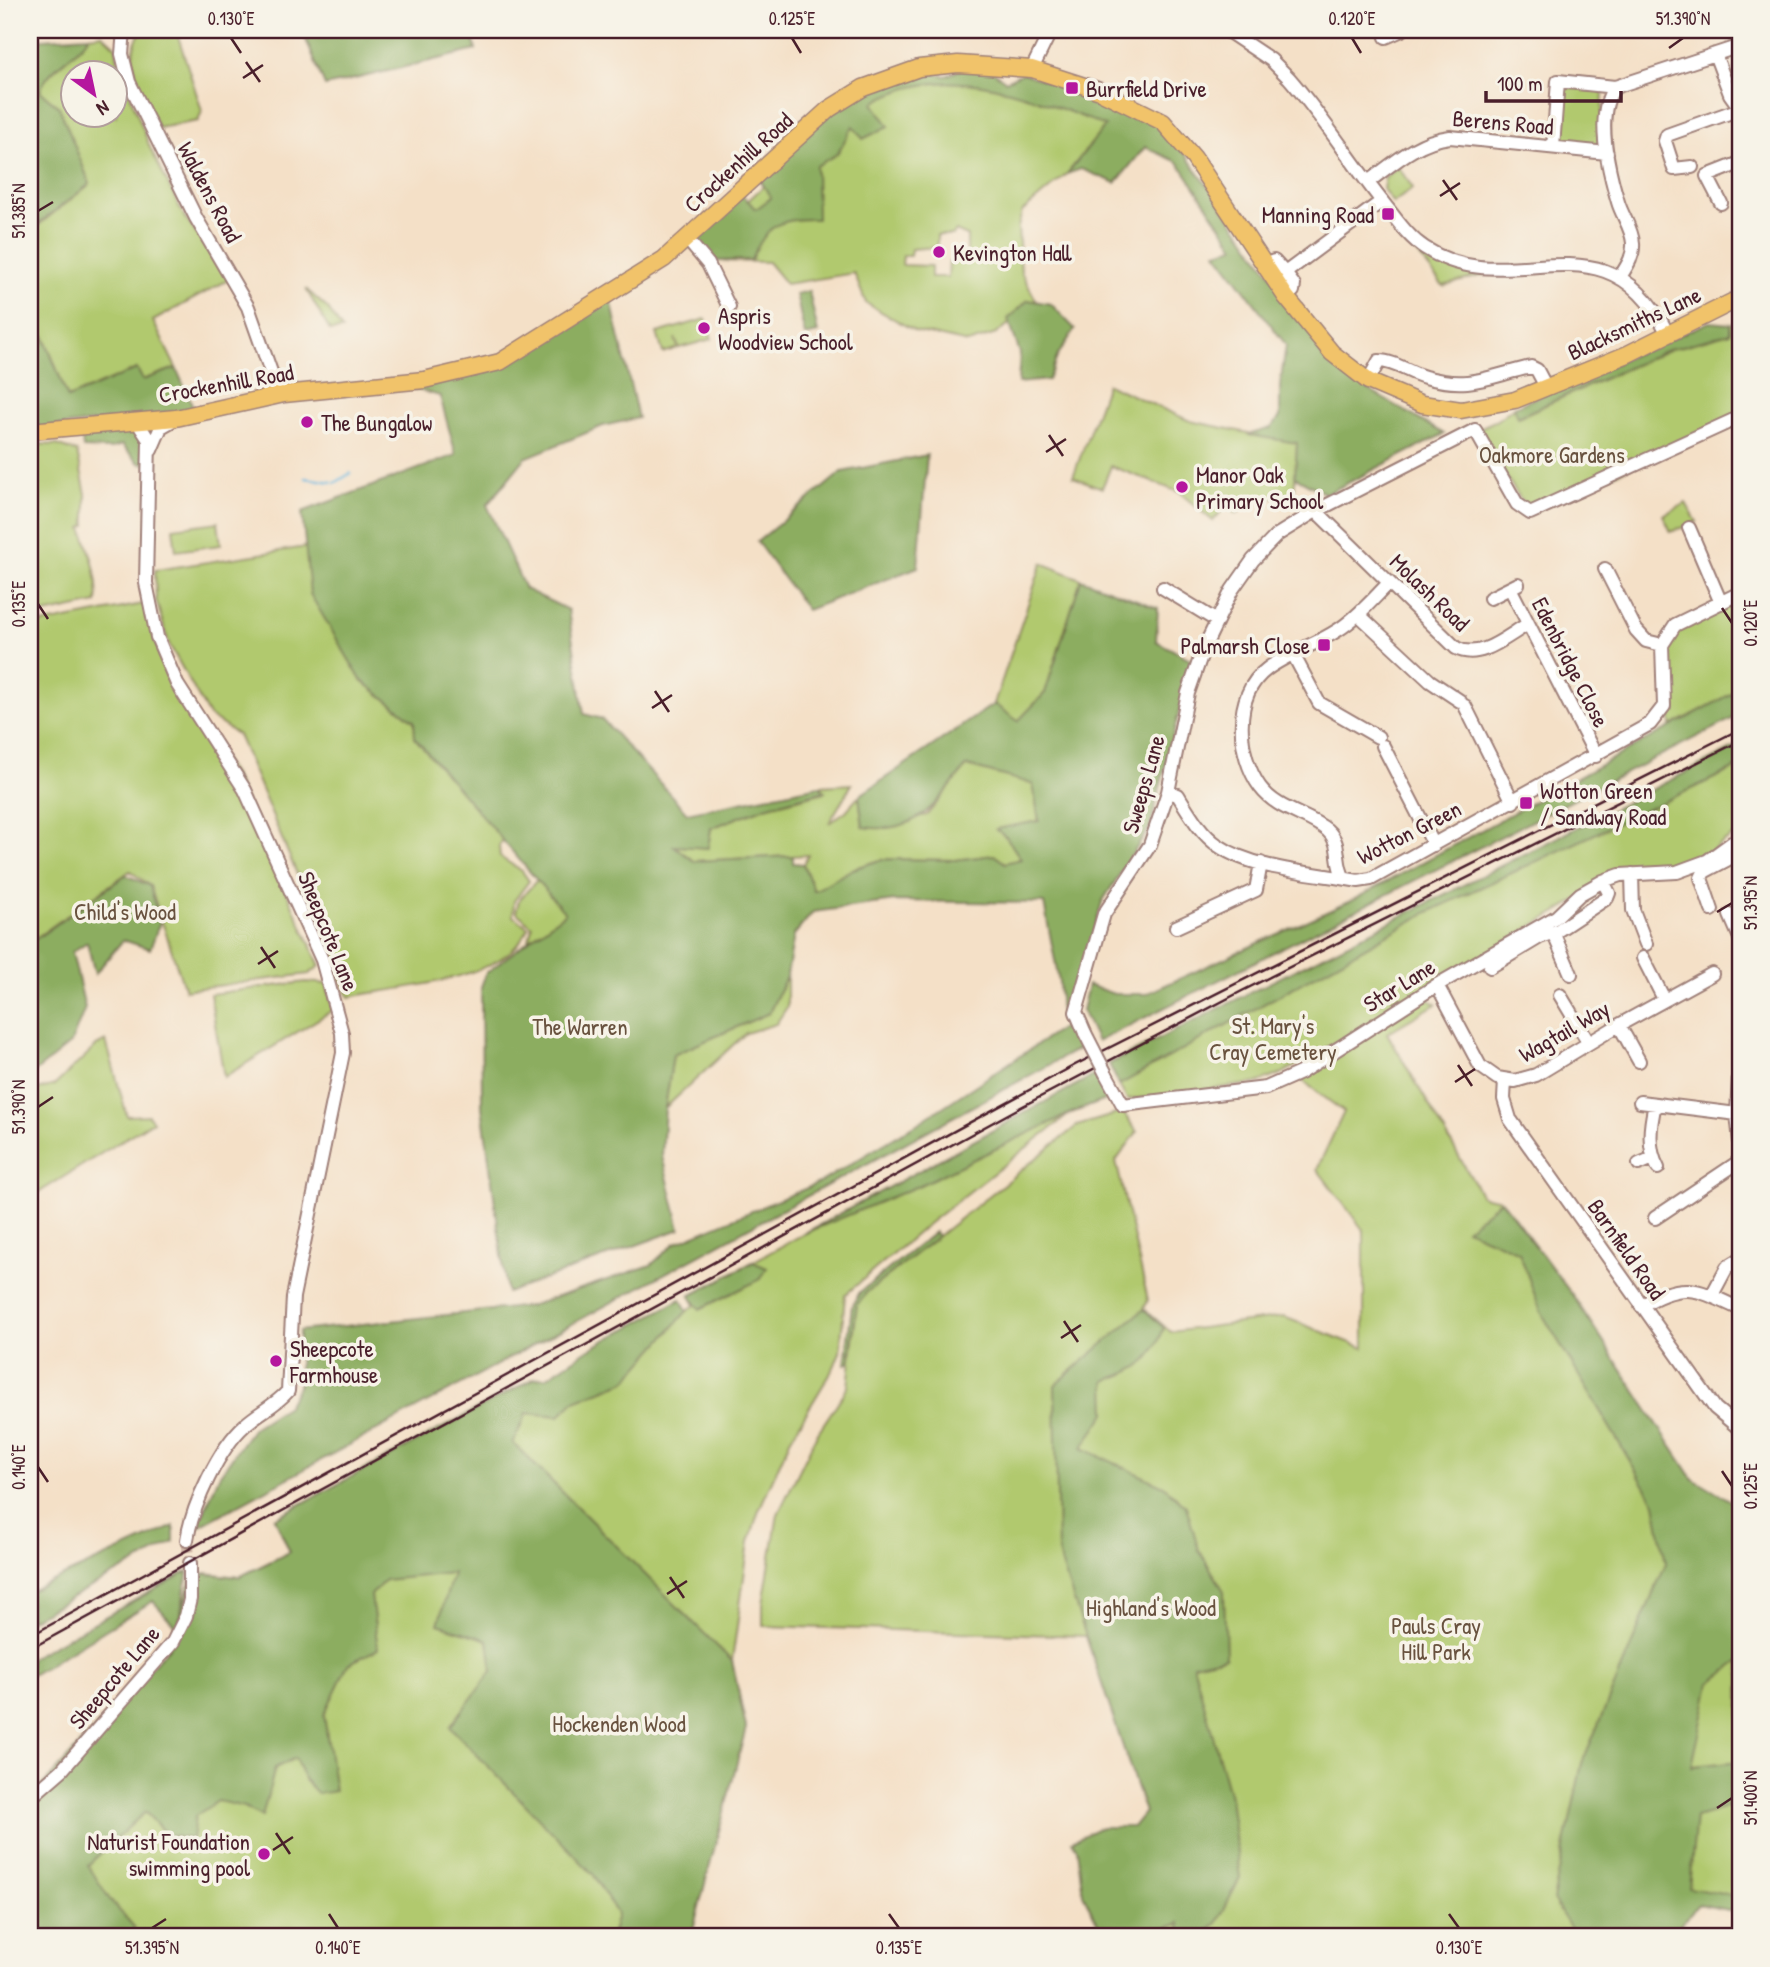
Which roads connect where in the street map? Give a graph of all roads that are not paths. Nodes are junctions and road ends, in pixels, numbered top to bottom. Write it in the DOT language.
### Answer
graph roads {
  1 [pos="124,30"];
  2 [pos="1051,30"];
  3 [pos="1226,30"];
  4 [pos="1402,30"];
  5 [pos="1384,35"];
  6 [pos="1740,46"];
  7 [pos="1715,54"];
  8 [pos="1032,69"];
  9 [pos="1615,87"];
  10 [pos="1740,109"];
  11 [pos="1553,147"];
  12 [pos="1607,153"];
  13 [pos="1740,163"];
  14 [pos="1692,167"];
  15 [pos="1368,182"];
  16 [pos="1382,201"];
  17 [pos="1721,203"];
  18 [pos="686,238"];
  19 [pos="1264,265"];
  20 [pos="1285,273"];
  21 [pos="1620,277"];
  22 [pos="1286,297"];
  23 [pos="1740,298"];
  24 [pos="729,307"];
  25 [pos="1668,334"];
  26 [pos="271,372"];
  27 [pos="1368,381"];
  28 [pos="1546,387"];
  29 [pos="284,394"];
  30 [pos="265,398"];
  31 [pos="1480,409"];
  32 [pos="1740,417"];
  33 [pos="176,418"];
  34 [pos="136,420"];
  35 [pos="30,430"];
  36 [pos="1475,430"];
  37 [pos="149,454"];
  38 [pos="1316,511"];
  39 [pos="1689,528"];
  40 [pos="1605,569"];
  41 [pos="1389,583"];
  42 [pos="1163,588"];
  43 [pos="1740,593"];
  44 [pos="1490,598"];
  45 [pos="1721,603"];
  46 [pos="1358,614"];
  47 [pos="1217,621"];
  48 [pos="1528,624"];
  49 [pos="1662,645"];
  50 [pos="1293,654"];
  51 [pos="1596,756"];
  52 [pos="1168,792"];
  53 [pos="1513,802"];
  54 [pos="1740,837"];
  55 [pos="1434,845"];
  56 [pos="1740,853"];
  57 [pos="1261,863"];
  58 [pos="1632,874"];
  59 [pos="1344,878"];
  60 [pos="1603,881"];
  61 [pos="1712,910"];
  62 [pos="1730,915"];
  63 [pos="1176,927"];
  64 [pos="1557,931"];
  65 [pos="1740,938"];
  66 [pos="1646,944"];
  67 [pos="1643,958"];
  68 [pos="1490,967"];
  69 [pos="1712,974"];
  70 [pos="1571,975"];
  71 [pos="1437,985"];
  72 [pos="1560,995"];
  73 [pos="1664,999"];
  74 [pos="1619,1024"];
  75 [pos="1589,1043"];
  76 [pos="1740,1055"];
  77 [pos="1639,1061"];
  78 [pos="1740,1068"];
  79 [pos="1504,1080"];
  80 [pos="1640,1102"];
  81 [pos="1655,1104"];
  82 [pos="1123,1105"];
  83 [pos="1737,1114"];
  84 [pos="1740,1142"];
  85 [pos="1740,1161"];
  86 [pos="1639,1164"];
  87 [pos="1662,1218"];
  88 [pos="1740,1259"];
  89 [pos="1712,1295"];
  90 [pos="1642,1306"];
  91 [pos="1740,1308"];
  92 [pos="1740,1429"];
  93 [pos="187,1541"];
  94 [pos="190,1563"];
  95 [pos="30,1798"];
  1 -- 26 [label="street, Waldens Road"];
  2 -- 8 [label="street"];
  3 -- 15 [label="street"];
  4 -- 5 [label="street"];
  6 -- 7 [label="street"];
  7 -- 9 [label="street"];
  7 -- 10 [label="street"];
  8 -- 18 [label="main road, Crockenhill Road"];
  8 -- 19 [label="main road, Crockenhill Road"];
  9 -- 11 [label="street"];
  9 -- 12 [label="street"];
  10 -- 14 [label="street"];
  11 -- 12 [label="street, Berens Road"];
  11 -- 15 [label="street, Berens Road"];
  12 -- 21 [label="street"];
  13 -- 17 [label="street"];
  15 -- 16 [label="street"];
  16 -- 20 [label="street"];
  16 -- 21 [label="street"];
  18 -- 24 [label="street"];
  18 -- 29 [label="main road, Crockenhill Road"];
  19 -- 20 [label="street"];
  19 -- 22 [label="main road, Crockenhill Road"];
  20 -- 22 [label="street"];
  21 -- 25 [label="street"];
  22 -- 27 [label="main road, Crockenhill Road"];
  23 -- 25 [label="main road, Blacksmiths Lane"];
  25 -- 28 [label="main road, Blacksmiths Lane"];
  26 -- 29 [label="street, Waldens Road"];
  26 -- 30 [label="street"];
  27 -- 28 [label="street"];
  27 -- 31 [label="main road, Crockenhill Road"];
  28 -- 31 [label="main road, Crockenhill Road"];
  29 -- 30 [label="main road, Crockenhill Road"];
  30 -- 33 [label="main road, Crockenhill Road"];
  31 -- 36 [label="street"];
  32 -- 36 [label="street"];
  33 -- 34 [label="main road, Crockenhill Road"];
  33 -- 37 [label="street, Sheepcote Lane"];
  34 -- 35 [label="main road, Crockenhill Road"];
  34 -- 37 [label="street, Sheepcote Lane"];
  36 -- 38 [label="street, Sweeps Lane"];
  37 -- 93 [label="street, Sheepcote Lane"];
  38 -- 41 [label="street, Molash Road"];
  38 -- 47 [label="street, Sweeps Lane"];
  39 -- 45 [label="street"];
  40 -- 49 [label="street"];
  41 -- 46 [label="street, Wotton Green"];
  41 -- 48 [label="street, Molash Road"];
  42 -- 47 [label="street"];
  43 -- 45 [label="street"];
  44 -- 48 [label="street, Edenbridge Close"];
  45 -- 49 [label="street"];
  46 -- 50 [label="street, Wotton Green"];
  46 -- 53 [label="street"];
  47 -- 52 [label="street, Sweeps Lane"];
  48 -- 51 [label="street, Edenbridge Close"];
  49 -- 51 [label="street, Wotton Green"];
  50 -- 55 [label="street"];
  50 -- 59 [label="street, Wotton Green"];
  51 -- 53 [label="street, Wotton Green"];
  52 -- 57 [label="street"];
  52 -- 82 [label="street, Sweeps Lane, bridge"];
  53 -- 55 [label="street, Wotton Green"];
  54 -- 58 [label="street, Star Lane"];
  55 -- 59 [label="street, Wotton Green"];
  56 -- 61 [label="street"];
  57 -- 59 [label="street"];
  57 -- 63 [label="street"];
  58 -- 60 [label="street, Star Lane"];
  58 -- 66 [label="street"];
  60 -- 64 [label="street"];
  60 -- 71 [label="street, Star Lane"];
  62 -- 65 [label="street"];
  64 -- 68 [label="street"];
  64 -- 70 [label="street"];
  67 -- 73 [label="street"];
  69 -- 73 [label="street, Wagtail Way"];
  71 -- 79 [label="street, Wagtail Way"];
  71 -- 82 [label="street, Star Lane"];
  72 -- 75 [label="street"];
  73 -- 74 [label="street, Wagtail Way"];
  74 -- 75 [label="street, Wagtail Way"];
  74 -- 77 [label="street"];
  75 -- 79 [label="street, Wagtail Way"];
  76 -- 78 [label="street"];
  78 -- 83 [label="street"];
  79 -- 90 [label="street, Barnfield Road"];
  80 -- 81 [label="street"];
  81 -- 83 [label="street"];
  81 -- 86 [label="street"];
  83 -- 84 [label="street"];
  85 -- 87 [label="street"];
  88 -- 89 [label="street"];
  89 -- 90 [label="street"];
  89 -- 91 [label="street"];
  90 -- 92 [label="street, Barnfield Road"];
  94 -- 95 [label="street, Sheepcote Lane"];
}
